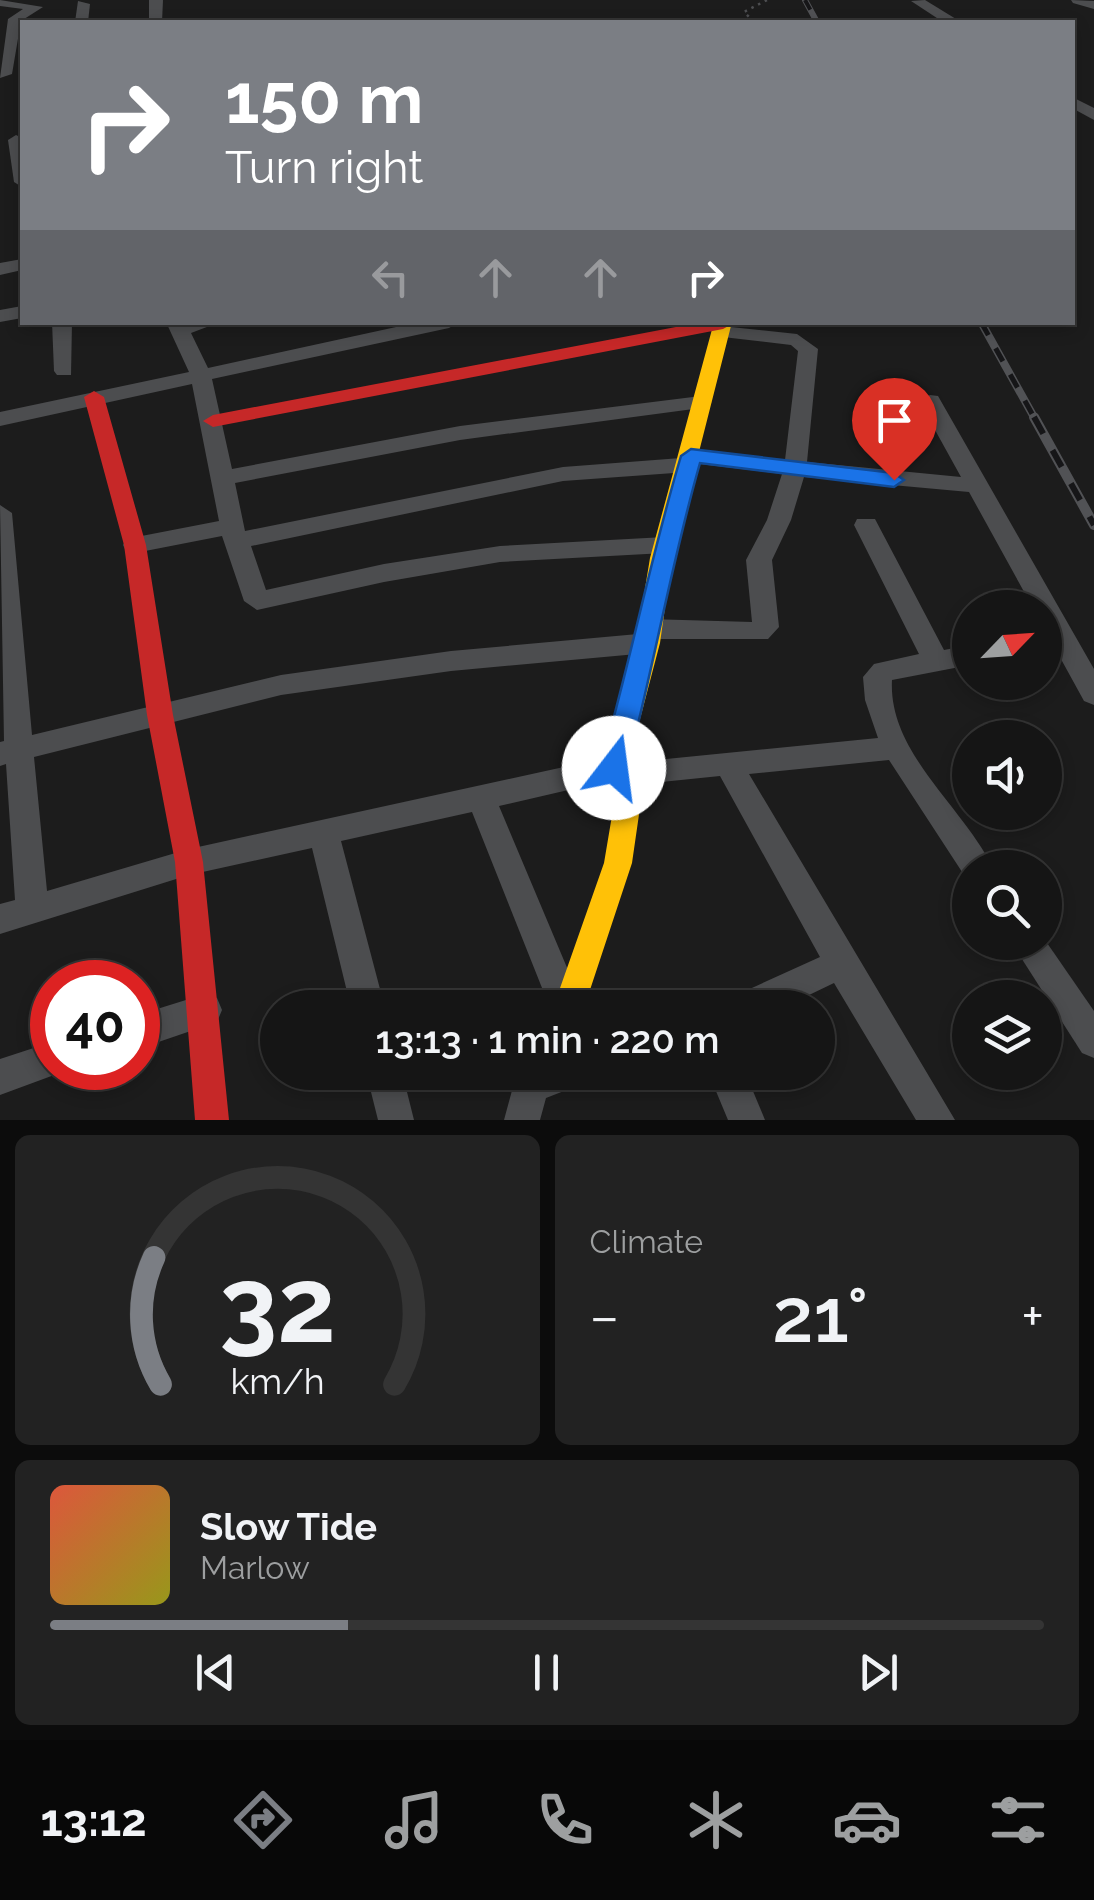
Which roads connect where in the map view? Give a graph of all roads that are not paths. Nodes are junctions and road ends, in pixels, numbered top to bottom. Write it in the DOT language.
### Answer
graph roads {
  1 [pos="1078,0"];
  2 [pos="918,1"];
  3 [pos="0,2"];
  4 [pos="83,4"];
  5 [pos="1094,5"];
  6 [pos="82,20"];
  7 [pos="948,20"];
  8 [pos="17,50"];
  9 [pos="2,74"];
  10 [pos="6,98"];
  11 [pos="13,141"];
  12 [pos="20,168"];
  13 [pos="62,325"];
  14 [pos="435,325"];
  15 [pos="722,326"];
  16 [pos="177,327"];
  17 [pos="64,371"];
  18 [pos="201,376"];
  19 [pos="94,397"];
  20 [pos="930,401"];
  21 [pos="701,402"];
  22 [pos="0,419"];
  23 [pos="214,422"];
  24 [pos="690,460"];
  25 [pos="795,469"];
  26 [pos="222,478"];
  27 [pos="977,485"];
  28 [pos="0,513"];
  29 [pos="866,524"];
  30 [pos="234,532"];
  31 [pos="135,545"];
  32 [pos="665,545"];
  33 [pos="1029,590"];
  34 [pos="648,636"];
  35 [pos="1062,654"];
  36 [pos="952,658"];
  37 [pos="935,659"];
  38 [pos="1094,694"];
  39 [pos="160,715"];
  40 [pos="898,748"];
  41 [pos="8,752"];
  42 [pos="728,764"];
  43 [pos="623,770"];
  44 [pos="482,800"];
  45 [pos="324,834"];
  46 [pos="965,850"];
  47 [pos="190,862"];
  48 [pos="32,909"];
  49 [pos="0,919"];
  50 [pos="1039,960"];
  51 [pos="840,963"];
  52 [pos="363,990"];
  53 [pos="560,990"];
  54 [pos="573,990"];
  55 [pos="782,990"];
  56 [pos="205,1010"];
  57 [pos="160,1025"];
  58 [pos="1094,1041"];
  59 [pos="30,1067"];
  60 [pos="0,1077"];
  61 [pos="388,1090"];
  62 [pos="734,1090"];
  63 [pos="212,1120"];
  64 [pos="396,1120"];
  65 [pos="747,1120"];
  66 [pos="937,1120"];
  1 -- 5 [label="street"];
  2 -- 7 [label="street"];
  3 -- 8 [label="street"];
  4 -- 6 [label="street"];
  8 -- 9 [label="street"];
  9 -- 10 [label="street"];
  11 -- 12 [label="street"];
  13 -- 17 [label="street"];
  14 -- 18 [label="street"];
  15 -- 21 [label="street"];
  15 -- 23 [label="street"];
  15 -- 25 [label="street"];
  16 -- 18 [label="street"];
  18 -- 19 [label="street"];
  18 -- 23 [label="street"];
  19 -- 22 [label="street"];
  19 -- 31 [label="street"];
  20 -- 27 [label="street"];
  21 -- 24 [label="street"];
  21 -- 26 [label="street"];
  23 -- 26 [label="street"];
  24 -- 25 [label="street"];
  24 -- 30 [label="street"];
  24 -- 32 [label="street"];
  25 -- 27 [label="street"];
  25 -- 34 [label="street"];
  26 -- 30 [label="street"];
  27 -- 33 [label="street"];
  28 -- 41 [label="street"];
  29 -- 37 [label="street"];
  30 -- 31 [label="street"];
  30 -- 32 [label="street"];
  31 -- 39 [label="street"];
  32 -- 34 [label="street"];
  34 -- 39 [label="street"];
  34 -- 43 [label="street"];
  35 -- 38 [label="street"];
  36 -- 37 [label="street"];
  37 -- 40 [label="street"];
  39 -- 41 [label="street"];
  39 -- 47 [label="street"];
  40 -- 42 [label="street"];
  40 -- 46 [label="street"];
  41 -- 48 [label="street"];
  42 -- 43 [label="street"];
  42 -- 51 [label="street"];
  43 -- 44 [label="street"];
  43 -- 54 [label="street"];
  44 -- 45 [label="street"];
  44 -- 53 [label="street"];
  45 -- 47 [label="street"];
  45 -- 52 [label="street"];
  47 -- 48 [label="street"];
  47 -- 56 [label="street"];
  48 -- 49 [label="street"];
  50 -- 58 [label="street"];
  51 -- 55 [label="street"];
  51 -- 66 [label="street"];
  56 -- 57 [label="street"];
  56 -- 63 [label="street"];
  59 -- 60 [label="street"];
  61 -- 64 [label="street"];
  62 -- 65 [label="street"];
}
